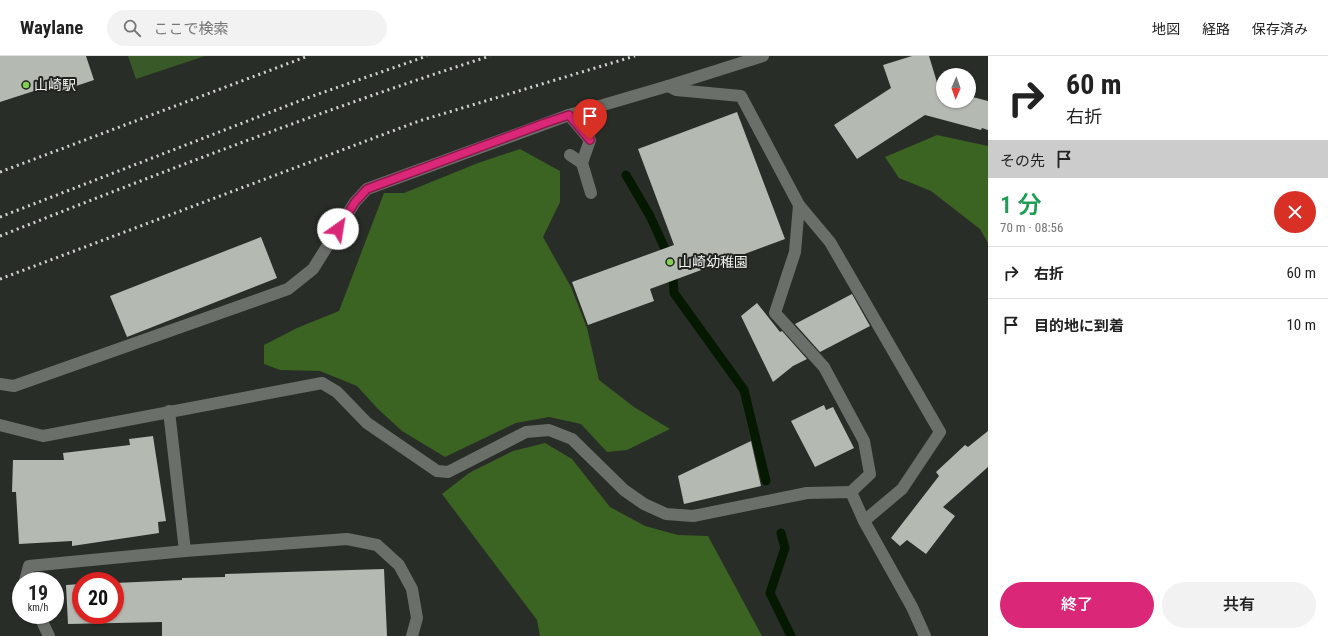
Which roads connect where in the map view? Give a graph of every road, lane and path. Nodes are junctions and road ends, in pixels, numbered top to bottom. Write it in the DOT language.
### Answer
graph roads {
  1 [pos="763,56"];
  2 [pos="668,86"];
  3 [pos="569,115"];
  4 [pos="570,155"];
  5 [pos="582,163"];
  6 [pos="591,193"];
  7 [pos="799,205"];
  8 [pos="0,384"];
  9 [pos="169,411"];
  10 [pos="0,425"];
  11 [pos="851,492"];
  12 [pos="864,521"];
  13 [pos="185,551"];
  14 [pos="27,572"];
  15 [pos="43,624"];
  16 [pos="49,636"];
  17 [pos="412,636"];
  18 [pos="925,636"];
  1 -- 2 [label="street"];
  2 -- 3 [label="street"];
  2 -- 7 [label="street"];
  3 -- 5 [label="street"];
  3 -- 8 [label="street"];
  4 -- 5 [label="street"];
  5 -- 6 [label="street"];
  7 -- 11 [label="street"];
  7 -- 12 [label="street"];
  9 -- 10 [label="street"];
  9 -- 11 [label="street"];
  9 -- 13 [label="street"];
  11 -- 12 [label="street"];
  12 -- 18 [label="street"];
  13 -- 14 [label="street"];
  13 -- 17 [label="street"];
  15 -- 16 [label="street"];
}
